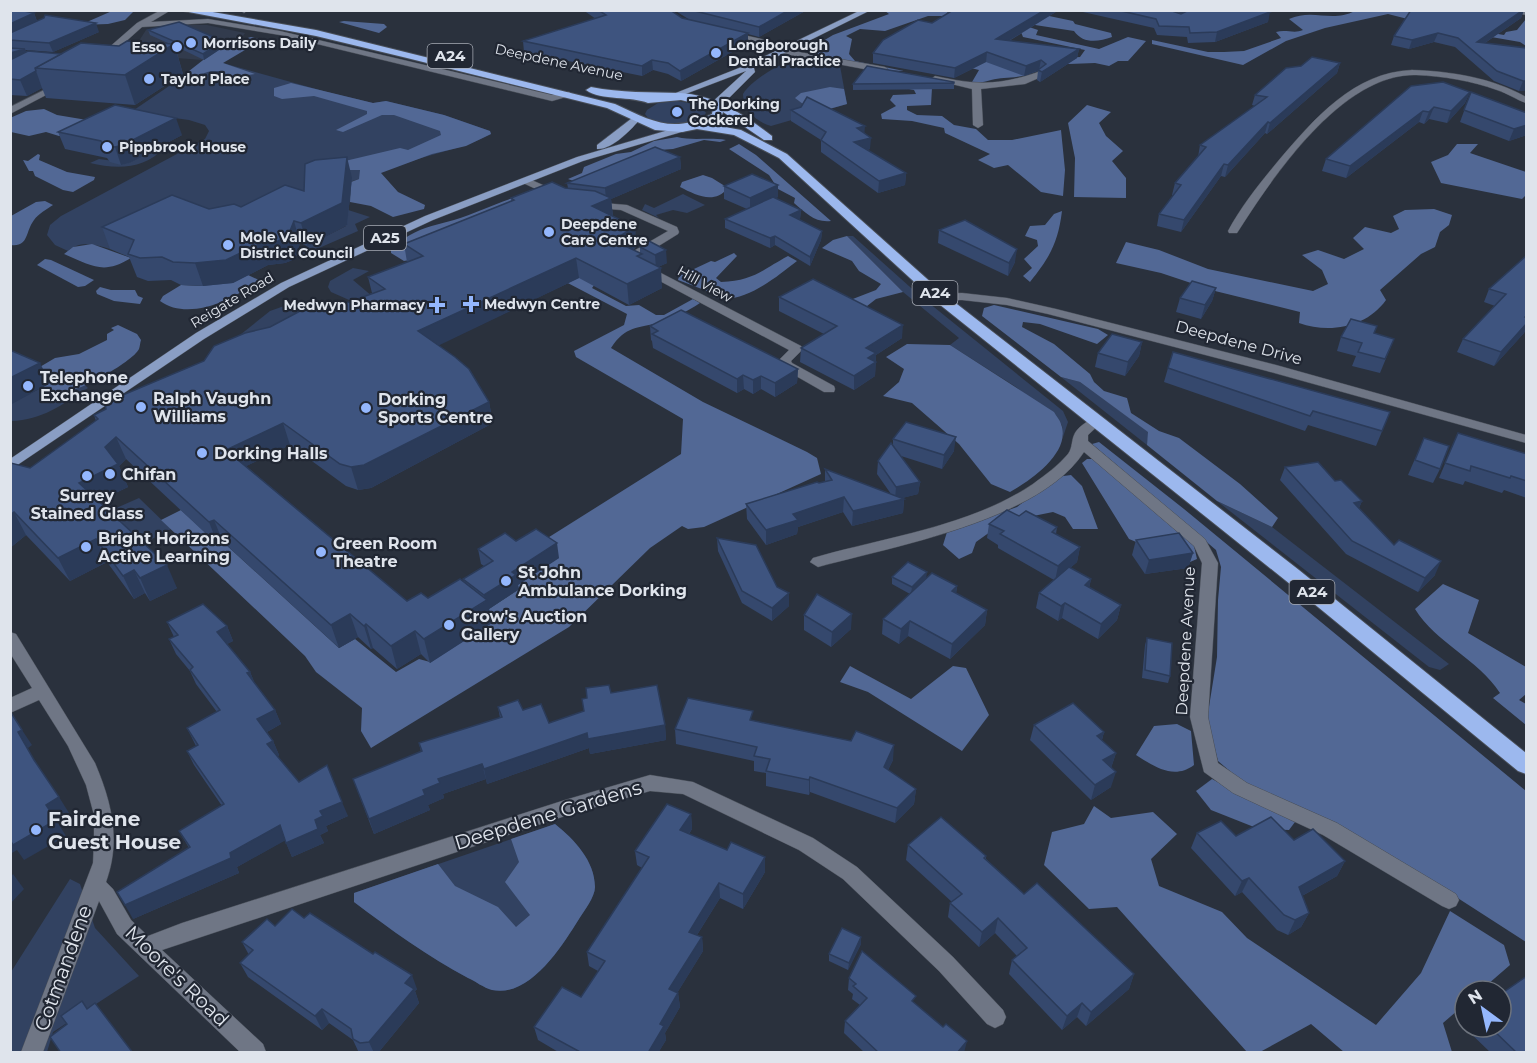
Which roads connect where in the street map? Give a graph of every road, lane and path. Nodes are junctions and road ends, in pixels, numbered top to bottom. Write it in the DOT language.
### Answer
graph roads {
  1 [pos="168,10"];
  2 [pos="182,10"];
  3 [pos="868,10"];
  4 [pos="1515,10"];
  5 [pos="243,11"];
  6 [pos="1527,12"];
  7 [pos="140,25"];
  8 [pos="716,31"];
  9 [pos="785,49"];
  10 [pos="91,62"];
  11 [pos="753,67"];
  12 [pos="891,71"];
  13 [pos="1038,75"];
  14 [pos="73,77"];
  15 [pos="923,77"];
  16 [pos="975,87"];
  17 [pos="569,95"];
  18 [pos="666,97"];
  19 [pos="1527,100"];
  20 [pos="716,105"];
  21 [pos="10,111"];
  22 [pos="633,117"];
  23 [pos="978,125"];
  24 [pos="697,126"];
  25 [pos="682,129"];
  26 [pos="783,156"];
  27 [pos="580,159"];
  28 [pos="527,181"];
  29 [pos="1233,231"];
  30 [pos="939,297"];
  31 [pos="829,389"];
  32 [pos="1096,421"];
  33 [pos="1526,438"];
  34 [pos="1082,443"];
  35 [pos="13,461"];
  36 [pos="818,562"];
  37 [pos="10,638"];
  38 [pos="42,691"];
  39 [pos="10,706"];
  40 [pos="1527,765"];
  41 [pos="94,884"];
  42 [pos="1449,900"];
  43 [pos="145,947"];
  44 [pos="994,1017"];
  45 [pos="32,1053"];
  46 [pos="255,1053"];
  1 -- 7 [label="street"];
  2 -- 17 [label="highway, Deepdene Avenue / A24"];
  3 -- 9 [label="main road"];
  4 -- 6 [label="street"];
  5 -- 18 [label="highway, Deepdene Avenue / A24"];
  7 -- 10 [label="street"];
  7 -- 17 [label="street, Deepdene Avenue"];
  8 -- 9 [label="street"];
  9 -- 11 [label="main road"];
  9 -- 12 [label="street"];
  11 -- 18 [label="main road"];
  11 -- 20 [label="main road"];
  13 -- 16 [label="street"];
  14 -- 21 [label="street"];
  15 -- 16 [label="street"];
  16 -- 23 [label="street"];
  17 -- 22 [label="highway, Deepdene Avenue / A24"];
  18 -- 20 [label="highway, Deepdene Avenue"];
  18 -- 22 [label="highway"];
  19 -- 29 [label="street"];
  20 -- 24 [label="highway"];
  20 -- 26 [label="highway, A24"];
  22 -- 25 [label="highway, Deepdene Avenue"];
  22 -- 27 [label="main road, Reigate Road / A25"];
  24 -- 25 [label="highway, Deepdene Avenue"];
  24 -- 26 [label="highway, A24"];
  25 -- 27 [label="main road, Reigate Road / A25"];
  26 -- 30 [label="highway, A24"];
  27 -- 28 [label="main road, Reigate Road / A25"];
  28 -- 31 [label="street, Hill View"];
  28 -- 35 [label="main road, Reigate Road / A25"];
  30 -- 32 [label="highway, A24"];
  30 -- 33 [label="street, Deepdene Drive"];
  32 -- 34 [label="street"];
  32 -- 40 [label="highway, A24"];
  34 -- 36 [label="street"];
  34 -- 42 [label="street, Deepdene Avenue"];
  37 -- 38 [label="street"];
  38 -- 39 [label="street"];
  38 -- 41 [label="street"];
  41 -- 43 [label="street, Moore's Road"];
  41 -- 45 [label="street, Cotmandene"];
  43 -- 44 [label="street, Deepdene Gardens"];
  43 -- 46 [label="street, Moore's Road"];
}
